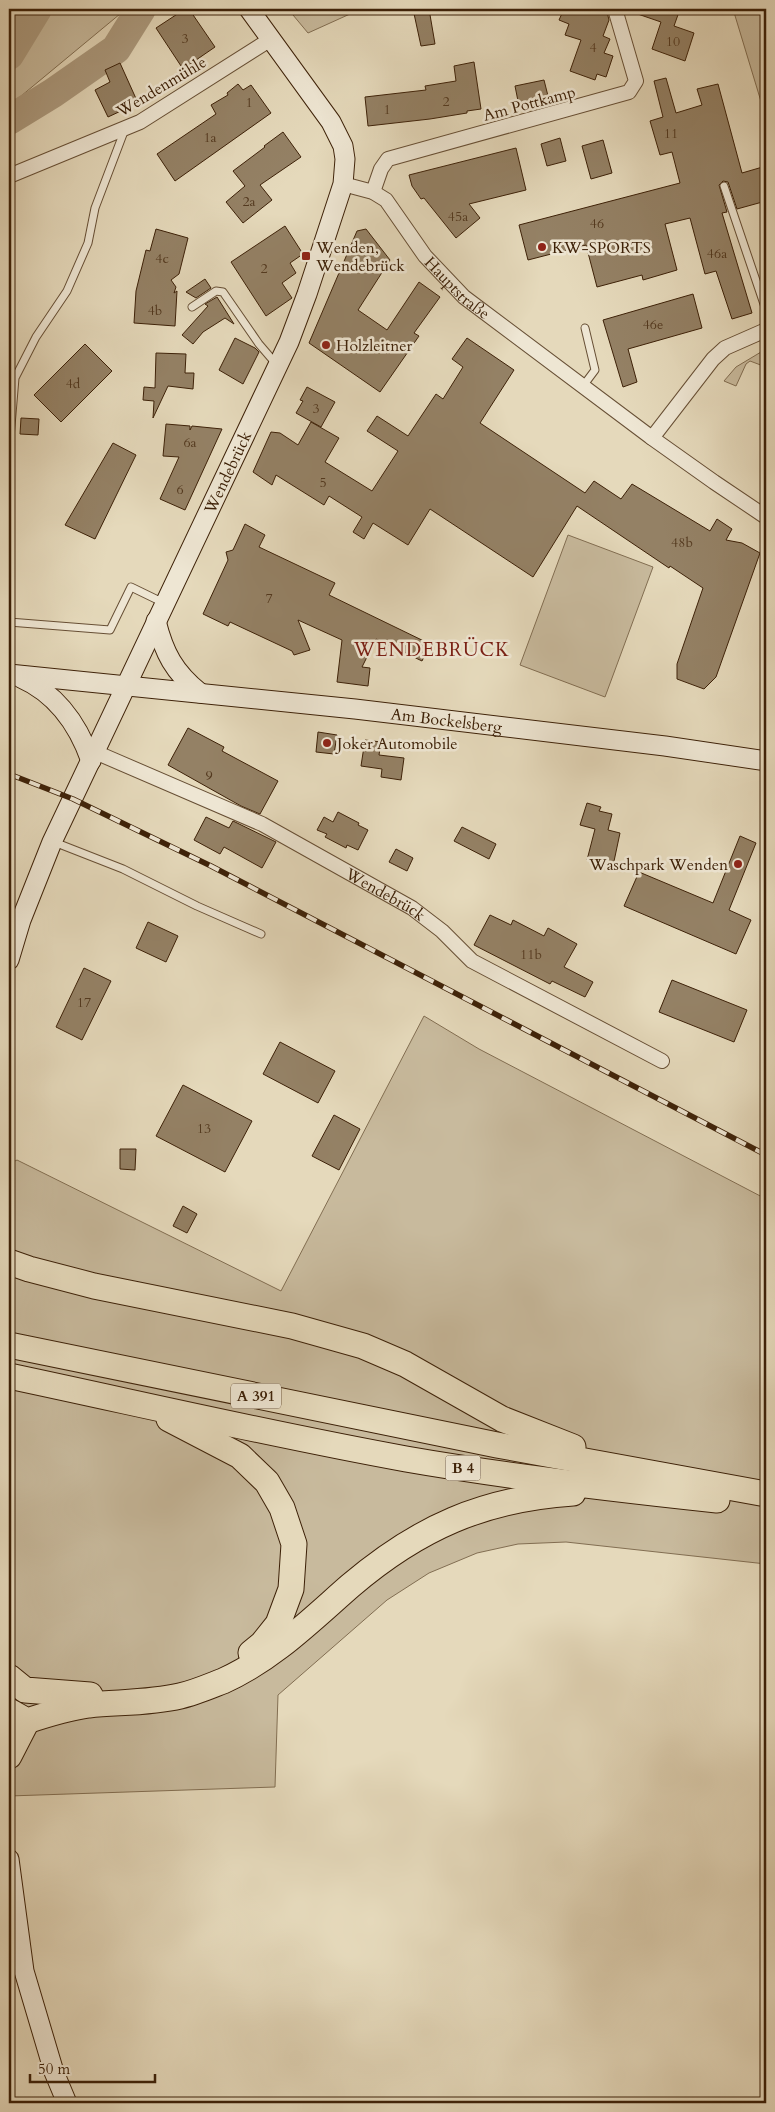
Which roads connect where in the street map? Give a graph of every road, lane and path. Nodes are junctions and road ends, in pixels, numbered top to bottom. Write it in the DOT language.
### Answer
graph roads {
  1 [pos="249,9"];
  2 [pos="615,9"];
  3 [pos="271,39"];
  4 [pos="126,128"];
  5 [pos="9,176"];
  6 [pos="343,184"];
  7 [pos="724,186"];
  8 [pos="373,192"];
  9 [pos="192,307"];
  10 [pos="766,310"];
  11 [pos="585,328"];
  12 [pos="766,330"];
  13 [pos="278,366"];
  14 [pos="583,386"];
  15 [pos="652,438"];
  16 [pos="9,450"];
  17 [pos="766,517"];
  18 [pos="164,603"];
  19 [pos="156,621"];
  20 [pos="9,622"];
  21 [pos="11,675"];
  22 [pos="126,685"];
  23 [pos="200,692"];
  24 [pos="93,756"];
  25 [pos="766,761"];
  26 [pos="52,842"];
  27 [pos="261,934"];
  28 [pos="9,960"];
  29 [pos="662,1062"];
  30 [pos="15,1268"];
  31 [pos="12,1346"];
  32 [pos="14,1377"];
  33 [pos="132,1402"];
  34 [pos="307,1440"];
  35 [pos="497,1445"];
  36 [pos="623,1479"];
  37 [pos="766,1494"];
  38 [pos="766,1505"];
  39 [pos="14,1688"];
  40 [pos="18,1716"];
  41 [pos="9,1756"];
  42 [pos="9,1859"];
  43 [pos="9,1866"];
  44 [pos="67,2103"];
  1 -- 3 [label="main road"];
  2 -- 8 [label="street, Am Pottkamp"];
  3 -- 4 [label="street, Wendenmühle"];
  3 -- 6 [label="main road"];
  4 -- 5 [label="street, Wendenmühle"];
  4 -- 16 [label="lane"];
  6 -- 8 [label="street, Hauptstraße"];
  6 -- 13 [label="main road, Wendebrück"];
  7 -- 10 [label="lane"];
  8 -- 14 [label="street, Hauptstraße"];
  9 -- 13 [label="lane"];
  11 -- 14 [label="lane"];
  12 -- 15 [label="street"];
  13 -- 18 [label="main road, Wendebrück"];
  14 -- 15 [label="street, Hauptstraße"];
  15 -- 17 [label="street, Hauptstraße"];
  18 -- 19 [label="main road, Wendebrück"];
  18 -- 20 [label="lane"];
  19 -- 22 [label="main road, Wendebrück"];
  19 -- 23 [label="main road"];
  21 -- 22 [label="main road, Am Bockelsberg"];
  21 -- 24 [label="main road"];
  22 -- 23 [label="main road, Am Bockelsberg"];
  22 -- 24 [label="main road, Wendebrück"];
  23 -- 25 [label="main road, Am Bockelsberg"];
  24 -- 26 [label="main road, Wendebrück"];
  24 -- 29 [label="street, Wendebrück"];
  26 -- 27 [label="lane"];
  26 -- 28 [label="main road, Wendebrück"];
  30 -- 36 [label="highway"];
  31 -- 35 [label="highway, A 391"];
  32 -- 33 [label="highway, A 391"];
  33 -- 34 [label="highway, A 391"];
  33 -- 39 [label="highway"];
  34 -- 36 [label="highway, B 4"];
  35 -- 36 [label="highway, B 4"];
  36 -- 37 [label="highway, B 4"];
  36 -- 38 [label="highway, B 4"];
  36 -- 40 [label="highway"];
  40 -- 41 [label="highway"];
  42 -- 43 [label="main road"];
  43 -- 44 [label="main road"];
}
